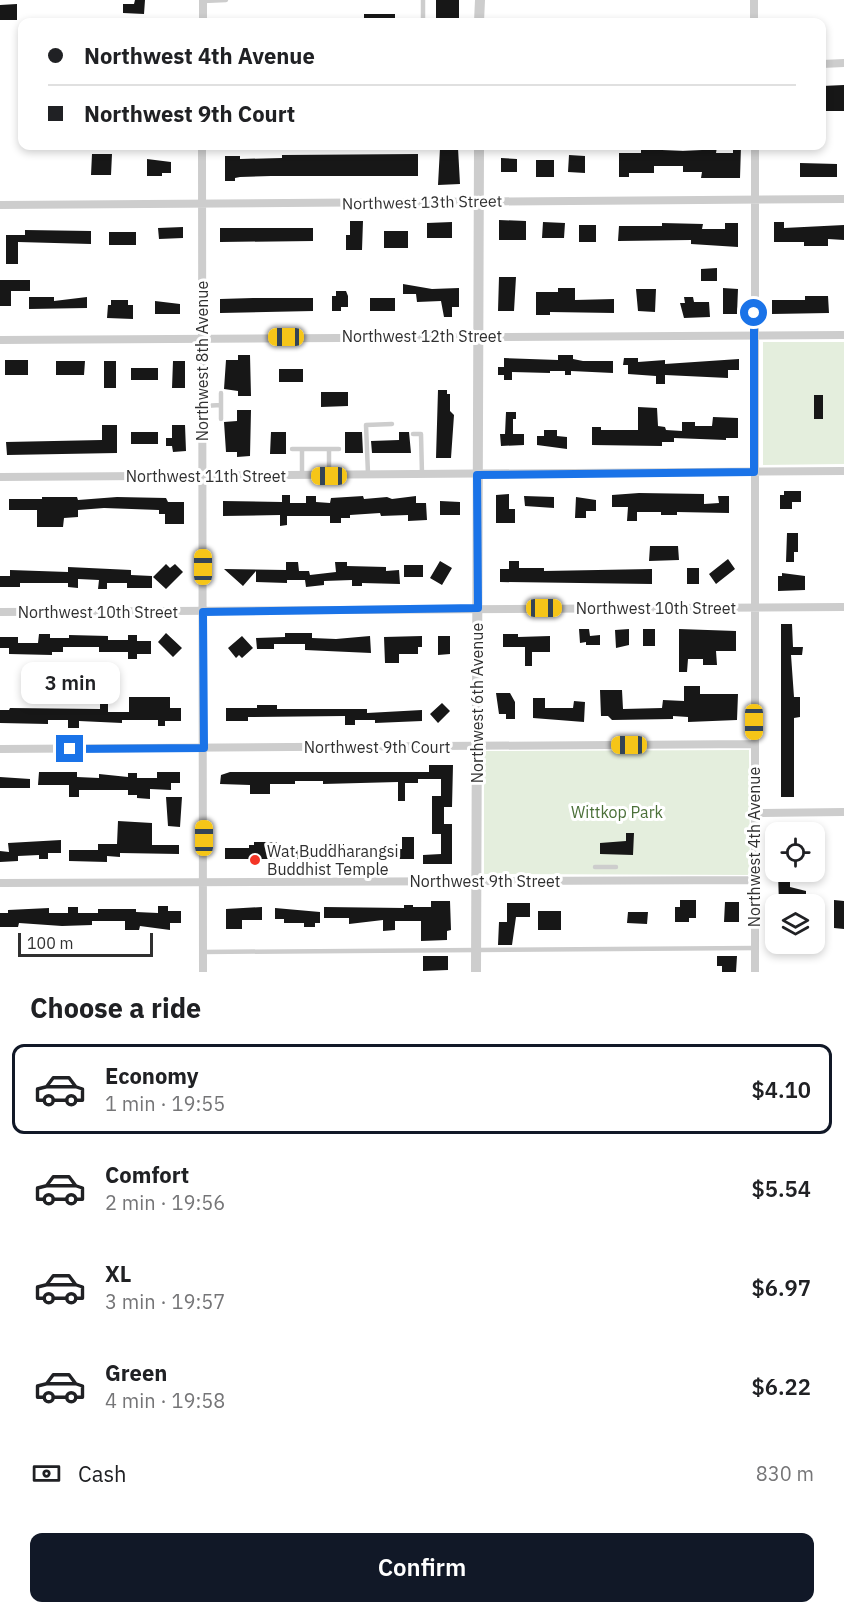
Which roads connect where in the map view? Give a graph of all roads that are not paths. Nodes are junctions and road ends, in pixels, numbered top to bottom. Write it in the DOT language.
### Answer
graph roads {
  1 [pos="203,0"];
  2 [pos="226,0"];
  3 [pos="423,0"];
  4 [pos="480,0"];
  5 [pos="754,0"];
  6 [pos="203,18"];
  7 [pos="423,18"];
  8 [pos="479,18"];
  9 [pos="754,18"];
  10 [pos="844,63"];
  11 [pos="826,64"];
  12 [pos="202,150"];
  13 [pos="479,150"];
  14 [pos="755,150"];
  15 [pos="755,199"];
  16 [pos="844,199"];
  17 [pos="479,201"];
  18 [pos="202,204"];
  19 [pos="0,205"];
  20 [pos="754,335"];
  21 [pos="844,335"];
  22 [pos="477,336"];
  23 [pos="202,338"];
  24 [pos="0,340"];
  25 [pos="221,393"];
  26 [pos="221,405"];
  27 [pos="202,406"];
  28 [pos="221,419"];
  29 [pos="392,424"];
  30 [pos="413,434"];
  31 [pos="329,449"];
  32 [pos="339,449"];
  33 [pos="292,450"];
  34 [pos="302,450"];
  35 [pos="844,471"];
  36 [pos="754,472"];
  37 [pos="422,475"];
  38 [pos="477,475"];
  39 [pos="302,476"];
  40 [pos="329,476"];
  41 [pos="368,476"];
  42 [pos="0,477"];
  43 [pos="202,477"];
  44 [pos="844,607"];
  45 [pos="478,608"];
  46 [pos="754,608"];
  47 [pos="0,612"];
  48 [pos="203,612"];
  49 [pos="754,744"];
  50 [pos="478,746"];
  51 [pos="204,748"];
  52 [pos="0,750"];
  53 [pos="754,813"];
  54 [pos="844,813"];
  55 [pos="595,867"];
  56 [pos="603,867"];
  57 [pos="616,867"];
  58 [pos="603,880"];
  59 [pos="754,880"];
  60 [pos="477,881"];
  61 [pos="0,883"];
  62 [pos="204,883"];
  63 [pos="755,948"];
  64 [pos="476,949"];
  65 [pos="203,952"];
  66 [pos="203,972"];
  67 [pos="476,972"];
  68 [pos="755,972"];
  1 -- 2 [label="lane"];
  1 -- 6 [label="street"];
  3 -- 7 [label="lane"];
  4 -- 8 [label="street"];
  5 -- 9 [label="street"];
  10 -- 11 [label="street"];
  12 -- 18 [label="street, Northwest 8th Avenue"];
  13 -- 17 [label="street, Northwest 6th Avenue"];
  14 -- 15 [label="street, Northwest 4th Avenue"];
  15 -- 16 [label="street, Northwest 13th Street"];
  15 -- 17 [label="street, Northwest 13th Street"];
  15 -- 20 [label="street, Northwest 4th Avenue"];
  17 -- 18 [label="street, Northwest 13th Street"];
  17 -- 22 [label="street, Northwest 6th Avenue"];
  18 -- 19 [label="street, Northwest 13th Street"];
  18 -- 23 [label="street, Northwest 8th Avenue"];
  20 -- 21 [label="street, Northwest 12th Street"];
  20 -- 22 [label="street, Northwest 12th Street"];
  20 -- 36 [label="street, Northwest 4th Avenue"];
  22 -- 23 [label="street, Northwest 12th Street"];
  22 -- 38 [label="street, Northwest 6th Avenue"];
  23 -- 24 [label="street, Northwest 12th Street"];
  23 -- 27 [label="street, Northwest 8th Avenue"];
  25 -- 26 [label="lane"];
  26 -- 27 [label="lane"];
  26 -- 28 [label="lane"];
  27 -- 43 [label="street, Northwest 8th Avenue"];
  29 -- 41 [label="lane"];
  30 -- 37 [label="lane"];
  31 -- 32 [label="lane"];
  31 -- 34 [label="lane"];
  31 -- 40 [label="lane"];
  33 -- 34 [label="lane"];
  34 -- 39 [label="lane"];
  35 -- 36 [label="street, Northwest 11th Street"];
  36 -- 38 [label="street, Northwest 11th Street"];
  36 -- 46 [label="street, Northwest 4th Avenue"];
  37 -- 38 [label="street, Northwest 11th Street"];
  37 -- 41 [label="street, Northwest 11th Street"];
  38 -- 45 [label="street, Northwest 6th Avenue"];
  39 -- 40 [label="street, Northwest 11th Street"];
  39 -- 43 [label="street, Northwest 11th Street"];
  40 -- 41 [label="street, Northwest 11th Street"];
  42 -- 43 [label="street, Northwest 11th Street"];
  43 -- 48 [label="street, Northwest 8th Avenue"];
  44 -- 46 [label="street, Northwest 10th Street"];
  45 -- 46 [label="street, Northwest 10th Street"];
  45 -- 48 [label="street, Northwest 10th Street"];
  45 -- 50 [label="street, Northwest 6th Avenue"];
  46 -- 49 [label="street, Northwest 4th Avenue"];
  47 -- 48 [label="street, Northwest 10th Street"];
  48 -- 51 [label="street, Northwest 8th Avenue"];
  49 -- 50 [label="street, Northwest 9th Court"];
  49 -- 53 [label="street, Northwest 4th Avenue"];
  50 -- 51 [label="street, Northwest 9th Court"];
  50 -- 60 [label="street, Northwest 6th Avenue"];
  51 -- 52 [label="street, Northwest 9th Court"];
  51 -- 62 [label="street, Northwest 8th Avenue"];
  53 -- 54 [label="street"];
  53 -- 59 [label="street, Northwest 4th Avenue"];
  55 -- 56 [label="lane"];
  56 -- 57 [label="lane"];
  56 -- 58 [label="lane"];
  58 -- 59 [label="street, Northwest 9th Street"];
  58 -- 60 [label="street, Northwest 9th Street"];
  59 -- 63 [label="street, Northwest 4th Avenue"];
  60 -- 62 [label="street, Northwest 9th Street"];
  60 -- 64 [label="street, Northwest 6th Avenue"];
  61 -- 62 [label="street, Northwest 9th Street"];
  62 -- 65 [label="street, Northwest 8th Avenue"];
  63 -- 64 [label="lane"];
  63 -- 68 [label="street, Northwest 4th Avenue"];
  64 -- 65 [label="lane"];
  64 -- 67 [label="street, Northwest 6th Avenue"];
  65 -- 66 [label="street, Northwest 8th Avenue"];
}
